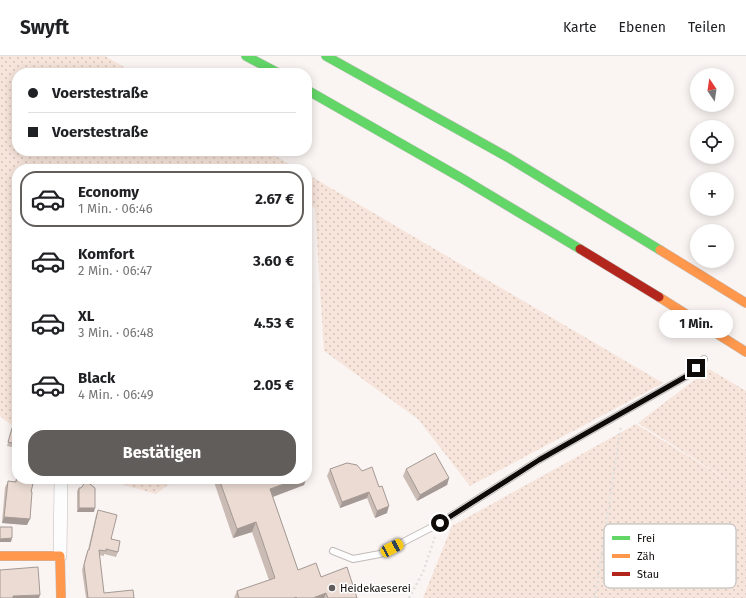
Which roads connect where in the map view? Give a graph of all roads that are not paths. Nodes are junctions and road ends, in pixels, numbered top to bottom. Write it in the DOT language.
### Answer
graph roads {
  1 [pos="246,56"];
  2 [pos="326,56"];
  3 [pos="269,68"];
  4 [pos="312,93"];
  5 [pos="746,303"];
  6 [pos="746,352"];
  7 [pos="704,360"];
  8 [pos="61,484"];
  9 [pos="333,551"];
  10 [pos="0,556"];
  11 [pos="60,556"];
  12 [pos="61,598"];
  1 -- 3 [label="main road"];
  2 -- 5 [label="main road"];
  4 -- 6 [label="main road"];
  7 -- 9 [label="lane"];
  8 -- 11 [label="street"];
  10 -- 11 [label="main road"];
  11 -- 12 [label="main road"];
}
